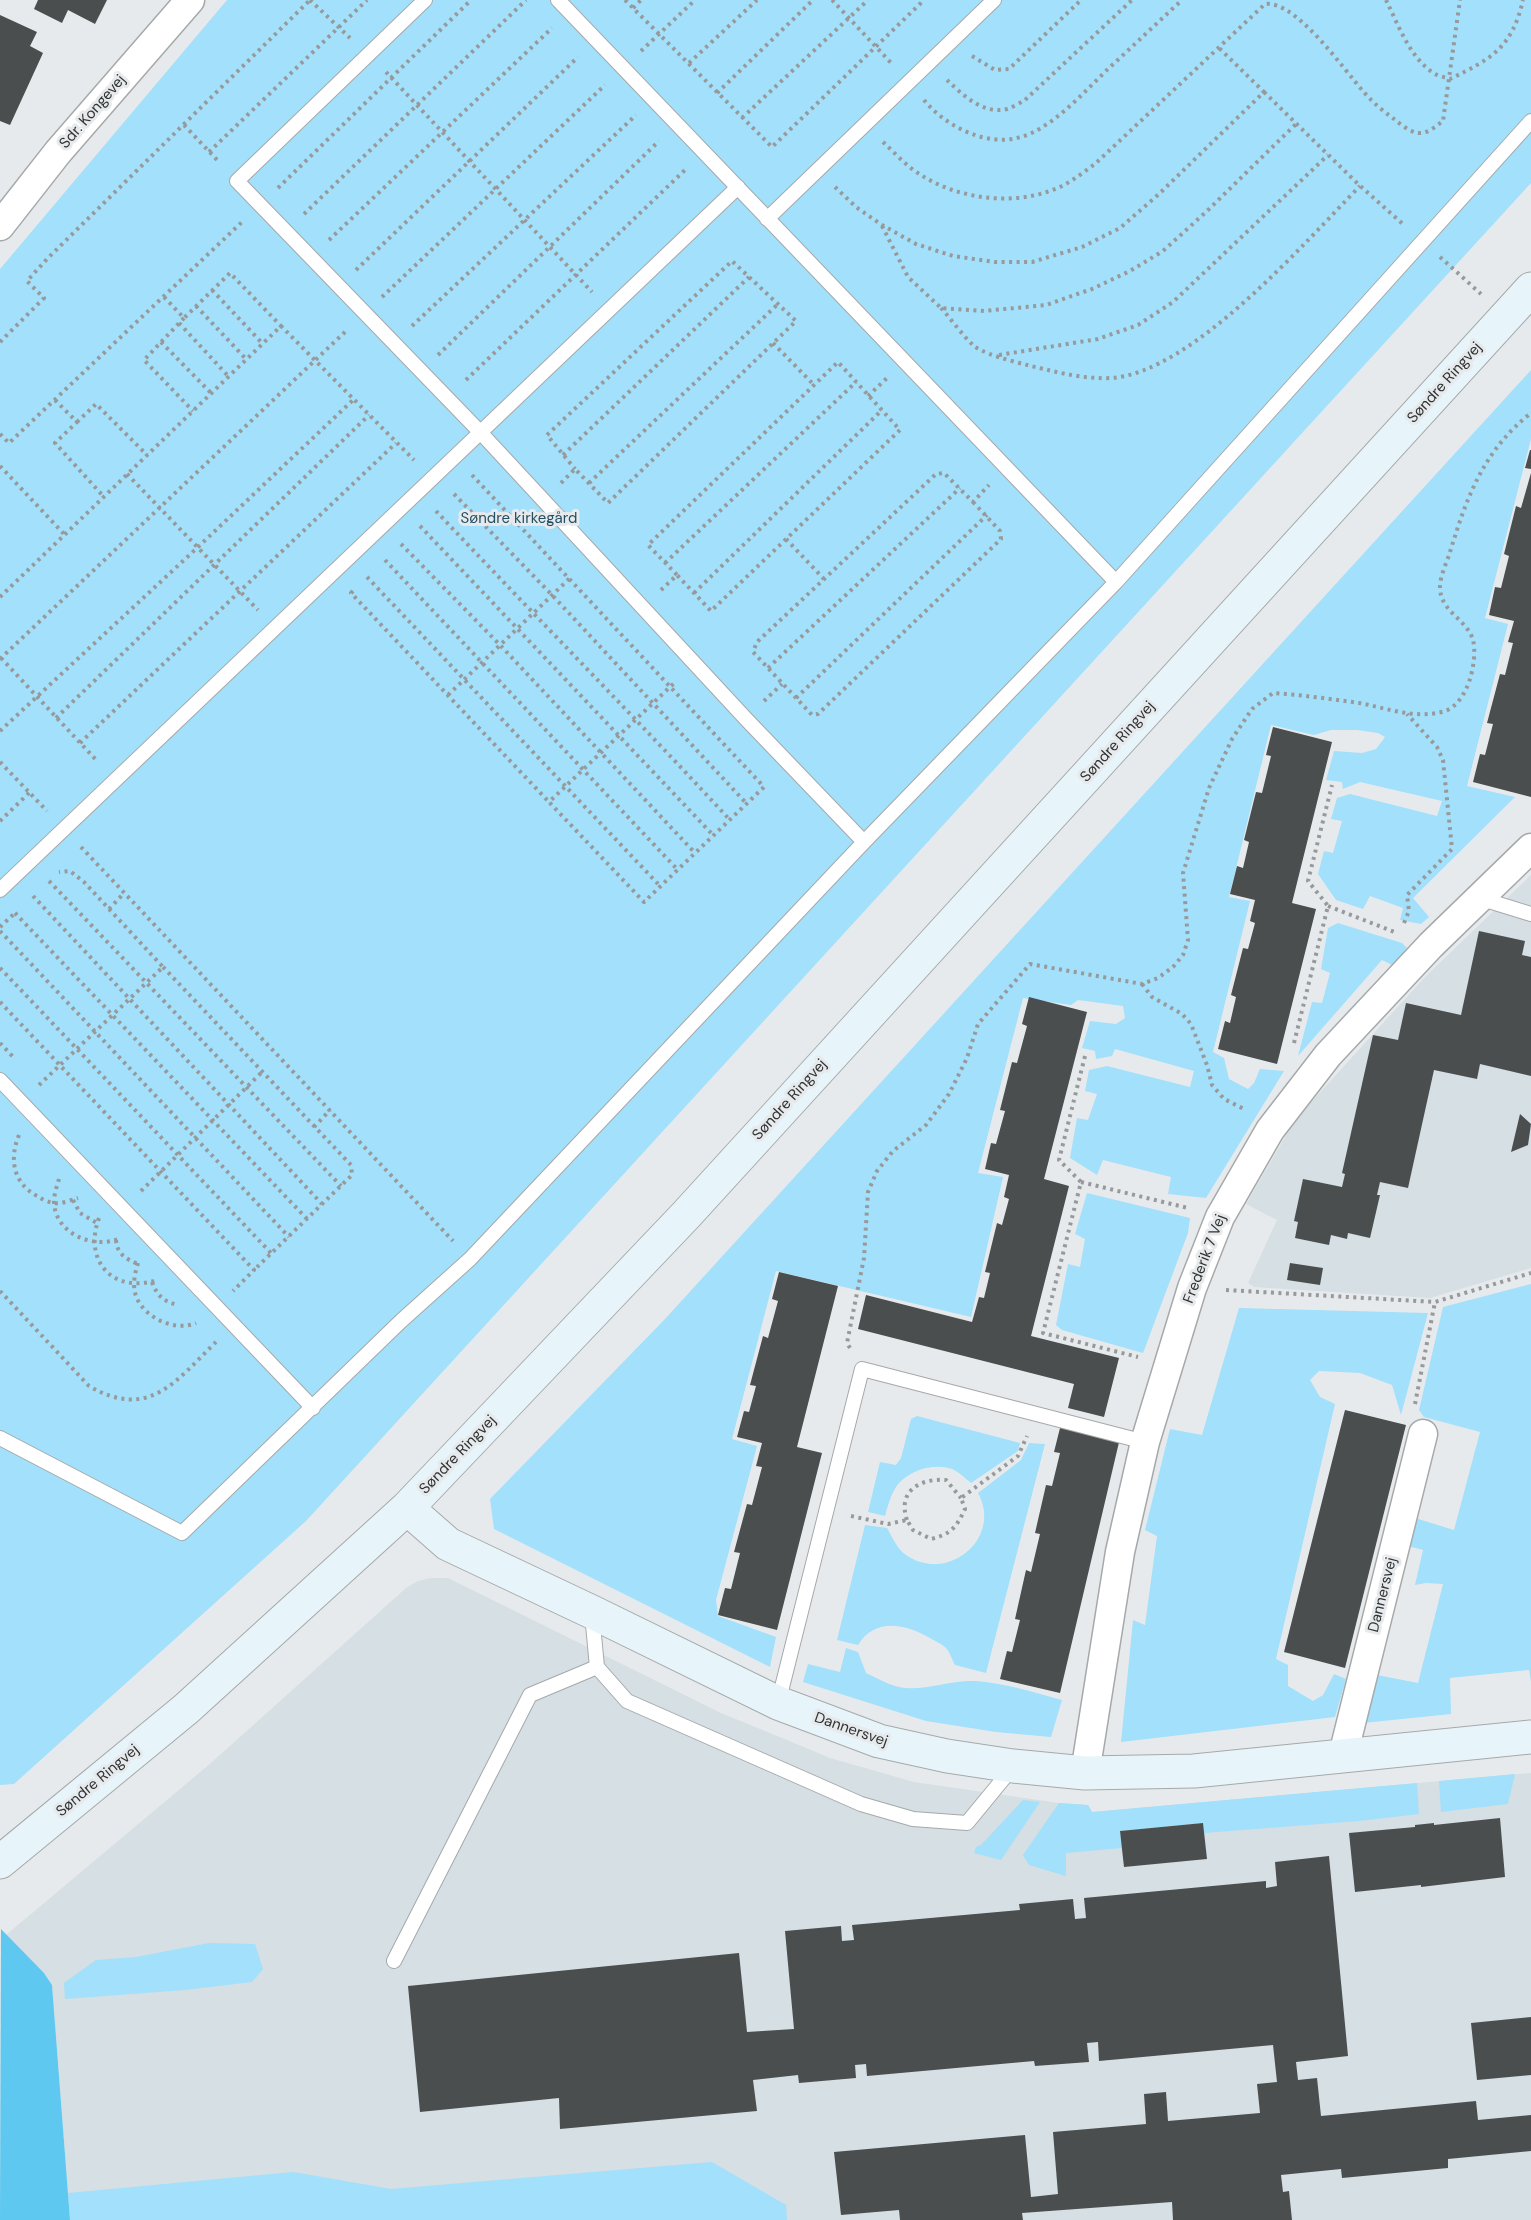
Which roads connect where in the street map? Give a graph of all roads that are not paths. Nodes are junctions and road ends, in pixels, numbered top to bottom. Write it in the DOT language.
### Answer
graph roads {
  1 [pos="190,0"];
  2 [pos="425,0"];
  3 [pos="558,0"];
  4 [pos="994,0"];
  5 [pos="1531,121"];
  6 [pos="738,188"];
  7 [pos="767,219"];
  8 [pos="0,226"];
  9 [pos="1531,289"];
  10 [pos="481,432"];
  11 [pos="1116,582"];
  12 [pos="864,842"];
  13 [pos="1531,848"];
  14 [pos="0,890"];
  15 [pos="1479,898"];
  16 [pos="1531,914"];
  17 [pos="0,1080"];
  18 [pos="313,1408"];
  19 [pos="1423,1434"];
  20 [pos="0,1438"];
  21 [pos="1145,1442"];
  22 [pos="407,1508"];
  23 [pos="592,1611"];
  24 [pos="597,1667"];
  25 [pos="778,1703"];
  26 [pos="1531,1737"];
  27 [pos="1343,1755"];
  28 [pos="1013,1766"];
  29 [pos="1085,1773"];
  30 [pos="0,1862"];
  31 [pos="394,1961"];
  1 -- 8 [label="street, Sdr. Kongevej"];
  2 -- 10 [label="lane"];
  3 -- 6 [label="lane"];
  4 -- 7 [label="lane"];
  5 -- 11 [label="lane"];
  6 -- 7 [label="lane"];
  6 -- 10 [label="lane"];
  7 -- 11 [label="lane"];
  9 -- 22 [label="main road, Søndre Ringvej"];
  10 -- 12 [label="lane"];
  10 -- 14 [label="lane"];
  11 -- 12 [label="lane"];
  12 -- 18 [label="lane"];
  13 -- 15 [label="street, Frederik 7 Vej"];
  15 -- 16 [label="lane"];
  15 -- 21 [label="street, Frederik 7 Vej"];
  17 -- 18 [label="lane"];
  18 -- 20 [label="lane"];
  19 -- 27 [label="street, Dannersvej"];
  21 -- 25 [label="lane"];
  21 -- 29 [label="street, Frederik 7 Vej"];
  22 -- 23 [label="main road, Dannersvej"];
  22 -- 30 [label="main road, Søndre Ringvej"];
  23 -- 24 [label="lane"];
  23 -- 25 [label="main road, Dannersvej"];
  24 -- 28 [label="lane"];
  24 -- 31 [label="lane"];
  25 -- 28 [label="main road, Dannersvej"];
  26 -- 27 [label="main road, Dannersvej"];
  27 -- 29 [label="main road, Dannersvej"];
  28 -- 29 [label="main road, Dannersvej"];
}
